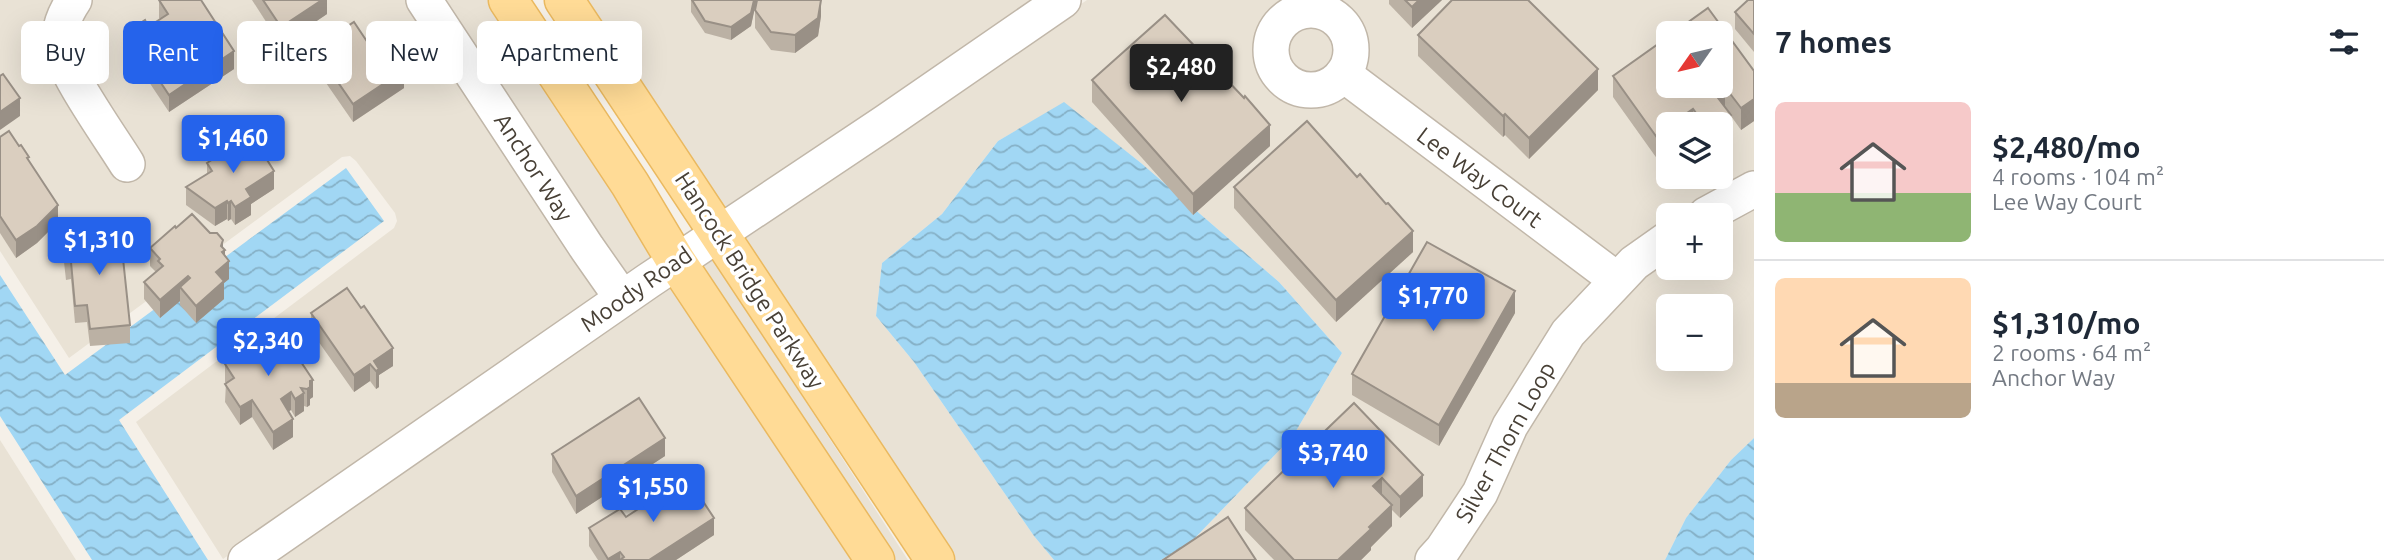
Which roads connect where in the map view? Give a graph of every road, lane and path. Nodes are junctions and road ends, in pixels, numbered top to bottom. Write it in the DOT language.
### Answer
graph roads {
  1 [pos="74,0"];
  2 [pos="424,0"];
  3 [pos="508,0"];
  4 [pos="564,0"];
  5 [pos="1063,0"];
  6 [pos="1343,74"];
  7 [pos="127,164"];
  8 [pos="1754,189"];
  9 [pos="1728,203"];
  10 [pos="719,232"];
  11 [pos="1656,247"];
  12 [pos="676,261"];
  13 [pos="1617,280"];
  14 [pos="622,298"];
  15 [pos="246,560"];
  16 [pos="875,560"];
  17 [pos="935,560"];
  18 [pos="1433,560"];
  1 -- 7 [label="street"];
  2 -- 14 [label="street, Anchor Way"];
  3 -- 12 [label="main road"];
  4 -- 10 [label="main road, Hancock Bridge Parkway"];
  5 -- 10 [label="street, Moody Road"];
  6 -- 13 [label="street, Lee Way Court"];
  8 -- 9 [label="street"];
  10 -- 12 [label="street, Moody Road"];
  10 -- 17 [label="main road, Hancock Bridge Parkway"];
  11 -- 13 [label="street, Silver Thorn Loop"];
  12 -- 14 [label="street, Moody Road"];
  12 -- 16 [label="main road"];
  13 -- 18 [label="street, Silver Thorn Loop"];
  14 -- 15 [label="street, Moody Road"];
}
